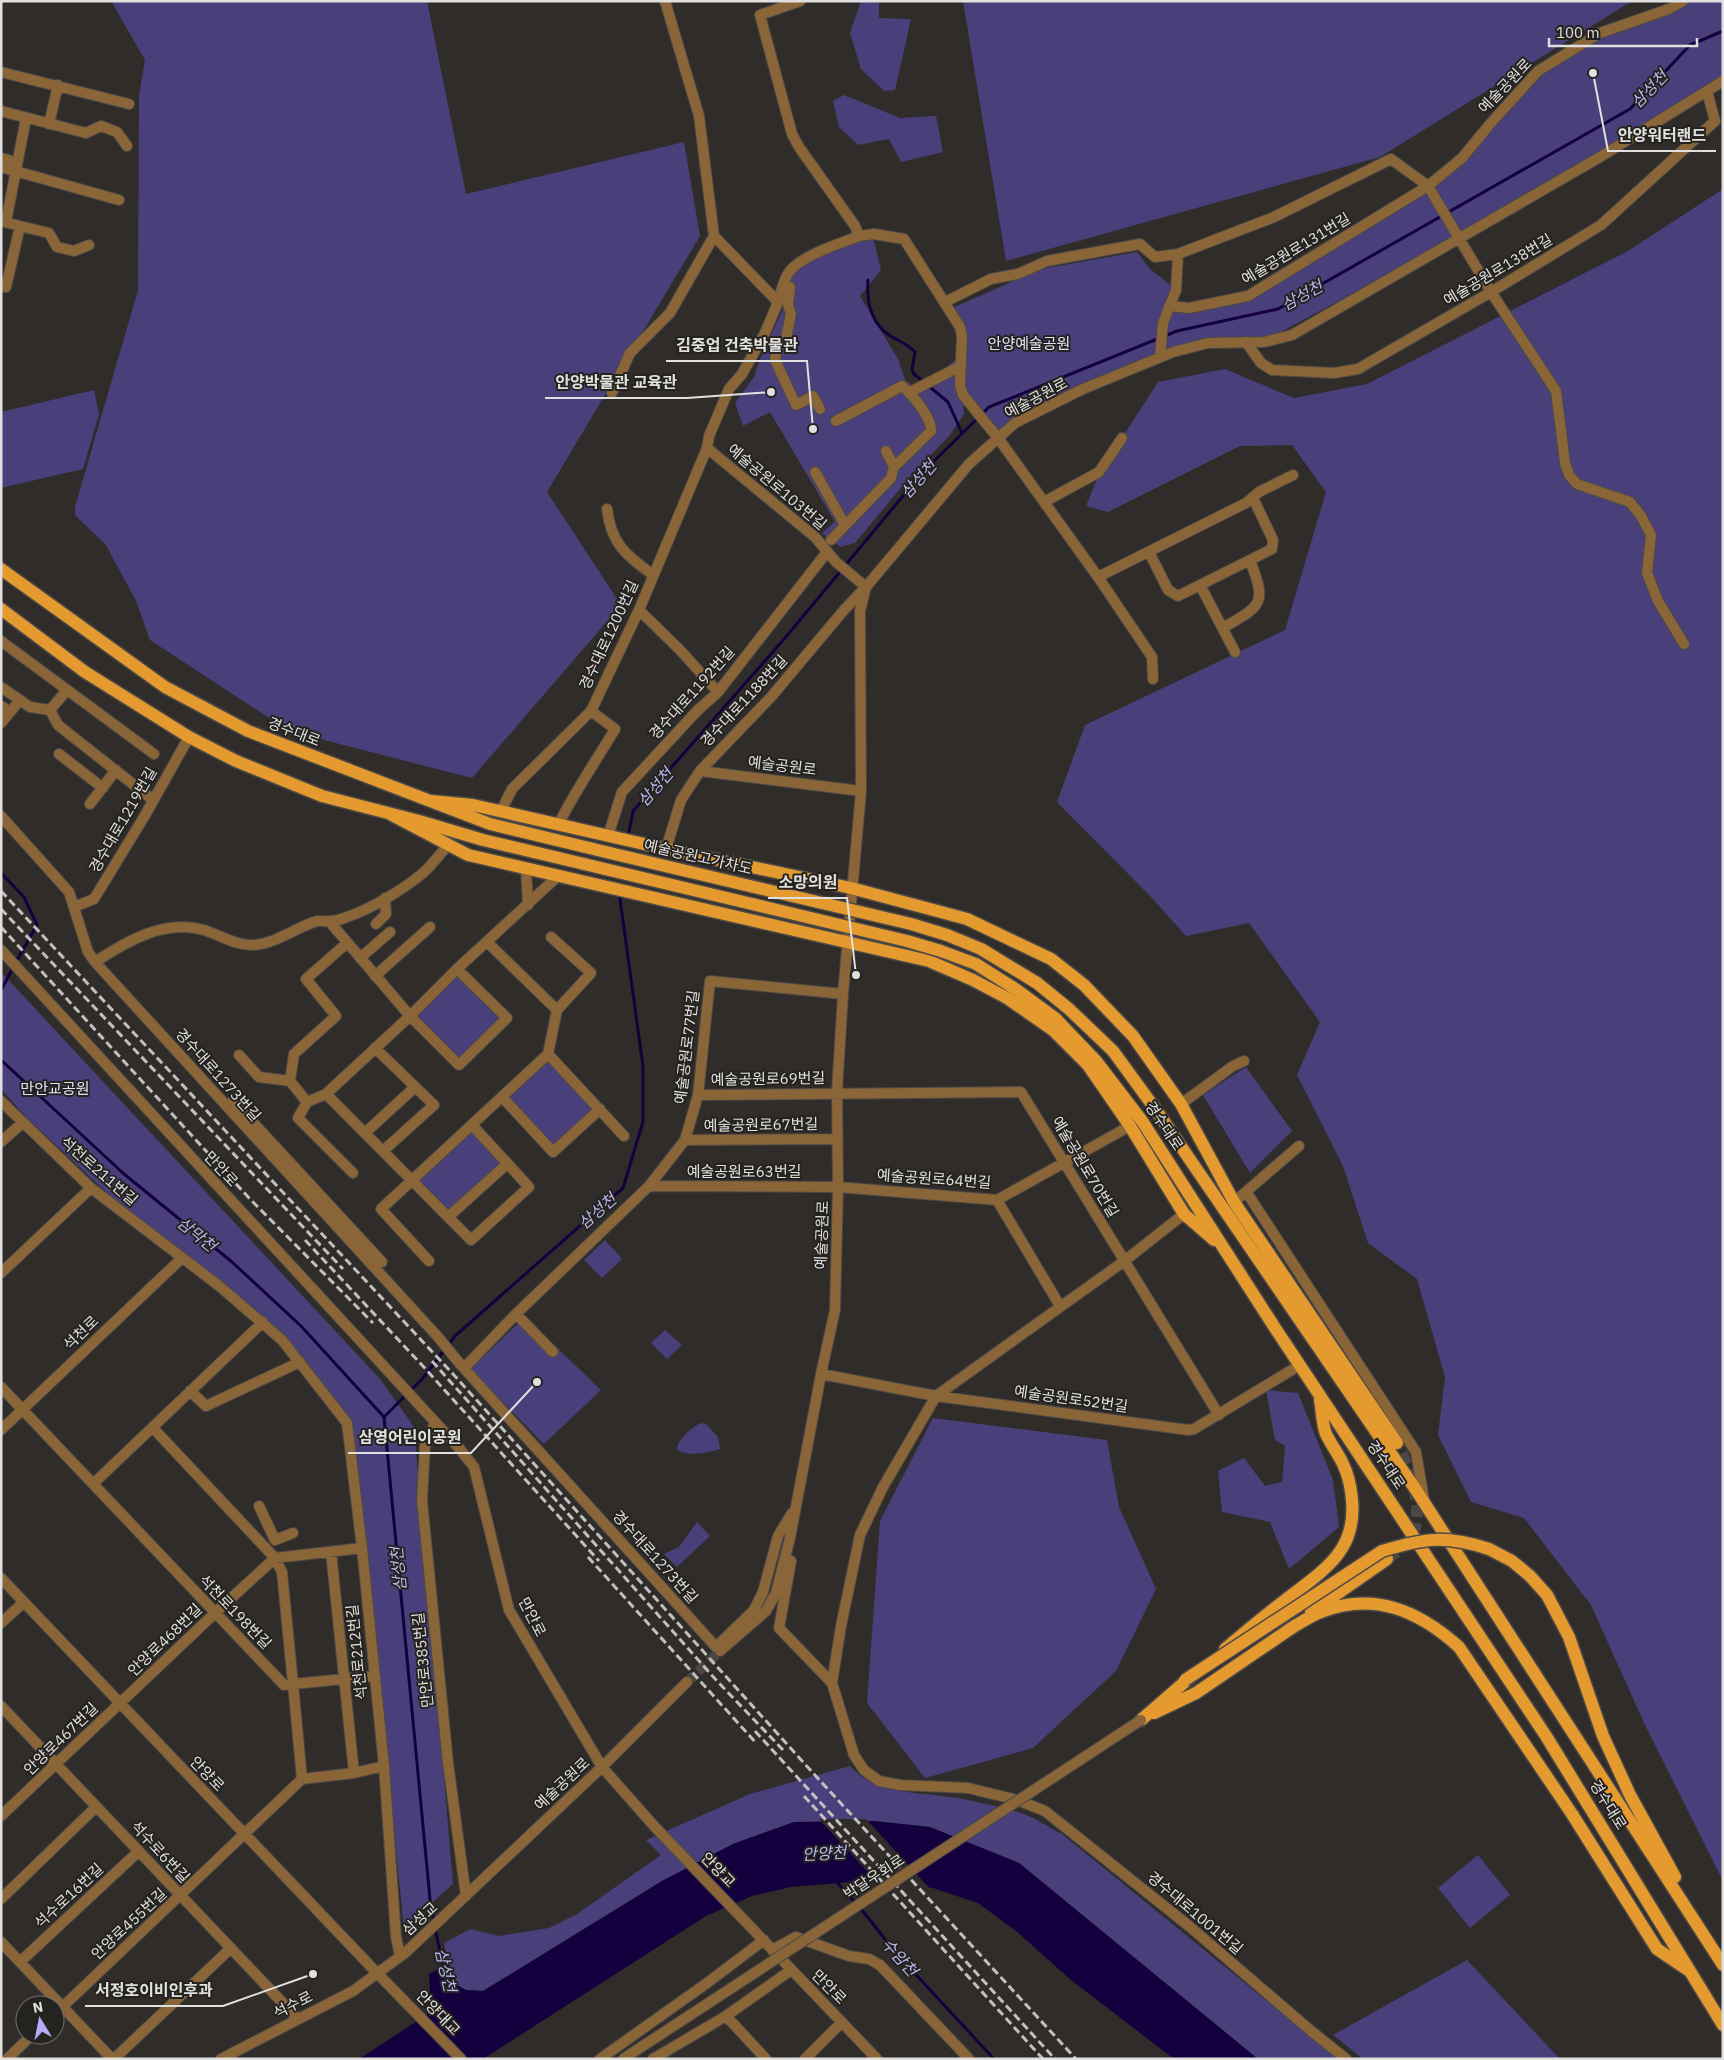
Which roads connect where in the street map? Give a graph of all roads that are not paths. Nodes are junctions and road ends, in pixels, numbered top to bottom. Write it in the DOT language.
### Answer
graph roads {
  1 [pos="665,1"];
  2 [pos="800,1"];
  3 [pos="1683,1"];
  4 [pos="1,72"];
  5 [pos="1723,81"];
  6 [pos="58,85"];
  7 [pos="1706,91"];
  8 [pos="129,104"];
  9 [pos="1,111"];
  10 [pos="26,118"];
  11 [pos="49,124"];
  12 [pos="127,146"];
  13 [pos="1,158"];
  14 [pos="8,169"];
  15 [pos="1431,190"];
  16 [pos="118,200"];
  17 [pos="3,222"];
  18 [pos="20,226"];
  19 [pos="714,236"];
  20 [pos="859,236"];
  21 [pos="1459,237"];
  22 [pos="89,245"];
  23 [pos="1178,254"];
  24 [pos="1,286"];
  25 [pos="790,287"];
  26 [pos="1491,292"];
  27 [pos="778,302"];
  28 [pos="945,302"];
  29 [pos="1168,306"];
  30 [pos="1246,342"];
  31 [pos="1160,352"];
  32 [pos="960,366"];
  33 [pos="910,392"];
  34 [pos="612,393"];
  35 [pos="820,409"];
  36 [pos="836,422"];
  37 [pos="995,435"];
  38 [pos="1122,438"];
  39 [pos="707,448"];
  40 [pos="886,451"];
  41 [pos="894,467"];
  42 [pos="815,472"];
  43 [pos="1294,475"];
  44 [pos="1253,498"];
  45 [pos="1044,502"];
  46 [pos="607,509"];
  47 [pos="845,525"];
  48 [pos="831,540"];
  49 [pos="827,552"];
  50 [pos="1149,552"];
  51 [pos="1250,561"];
  52 [pos="1,569"];
  53 [pos="653,575"];
  54 [pos="1098,577"];
  55 [pos="863,584"];
  56 [pos="1200,585"];
  57 [pos="1,609"];
  58 [pos="639,610"];
  59 [pos="1223,628"];
  60 [pos="1,641"];
  61 [pos="1684,644"];
  62 [pos="1235,652"];
  63 [pos="1154,679"];
  64 [pos="1,687"];
  65 [pos="67,690"];
  66 [pos="718,692"];
  67 [pos="20,700"];
  68 [pos="5,709"];
  69 [pos="50,710"];
  70 [pos="591,711"];
  71 [pos="1,723"];
  72 [pos="189,737"];
  73 [pos="59,754"];
  74 [pos="154,754"];
  75 [pos="116,770"];
  76 [pos="700,771"];
  77 [pos="103,788"];
  78 [pos="861,792"];
  79 [pos="153,800"];
  80 [pos="432,801"];
  81 [pos="90,804"];
  82 [pos="501,811"];
  83 [pos="390,814"];
  84 [pos="1,816"];
  85 [pos="558,824"];
  86 [pos="610,836"];
  87 [pos="448,845"];
  88 [pos="661,848"];
  89 [pos="610,853"];
  90 [pos="526,869"];
  91 [pos="558,876"];
  92 [pos="851,888"];
  93 [pos="385,898"];
  94 [pos="528,904"];
  95 [pos="74,907"];
  96 [pos="329,921"];
  97 [pos="376,924"];
  98 [pos="430,927"];
  99 [pos="390,932"];
  100 [pos="552,937"];
  101 [pos="347,942"];
  102 [pos="488,943"];
  103 [pos="847,944"];
  104 [pos="981,949"];
  105 [pos="3,951"];
  106 [pos="360,958"];
  107 [pos="95,962"];
  108 [pos="458,969"];
  109 [pos="375,976"];
  110 [pos="842,994"];
  111 [pos="557,1010"];
  112 [pos="410,1016"];
  113 [pos="374,1048"];
  114 [pos="548,1054"];
  115 [pos="240,1055"];
  116 [pos="1244,1061"];
  117 [pos="290,1081"];
  118 [pos="415,1087"];
  119 [pos="837,1093"];
  120 [pos="326,1094"];
  121 [pos="698,1095"];
  122 [pos="502,1097"];
  123 [pos="1,1101"];
  124 [pos="233,1101"];
  125 [pos="307,1102"];
  126 [pos="1181,1104"];
  127 [pos="600,1108"];
  128 [pos="22,1123"];
  129 [pos="472,1125"];
  130 [pos="1130,1126"];
  131 [pos="365,1133"];
  132 [pos="624,1136"];
  133 [pos="838,1139"];
  134 [pos="685,1140"];
  135 [pos="1,1142"];
  136 [pos="1299,1146"];
  137 [pos="383,1151"];
  138 [pos="1065,1162"];
  139 [pos="507,1164"];
  140 [pos="354,1172"];
  141 [pos="412,1180"];
  142 [pos="649,1186"];
  143 [pos="838,1187"];
  144 [pos="91,1188"];
  145 [pos="1247,1193"];
  146 [pos="997,1200"];
  147 [pos="1236,1205"];
  148 [pos="1184,1214"];
  149 [pos="448,1216"];
  150 [pos="344,1229"];
  151 [pos="1245,1239"];
  152 [pos="1224,1249"];
  153 [pos="182,1258"];
  154 [pos="429,1261"];
  155 [pos="382,1262"];
  156 [pos="1123,1262"];
  157 [pos="1,1273"];
  158 [pos="1060,1306"];
  159 [pos="516,1314"];
  160 [pos="263,1322"];
  161 [pos="553,1352"];
  162 [pos="300,1362"];
  163 [pos="1300,1365"];
  164 [pos="463,1367"];
  165 [pos="821,1374"];
  166 [pos="1,1386"];
  167 [pos="190,1391"];
  168 [pos="1320,1395"];
  169 [pos="936,1396"];
  170 [pos="23,1410"];
  171 [pos="1219,1415"];
  172 [pos="435,1423"];
  173 [pos="152,1428"];
  174 [pos="1,1430"];
  175 [pos="1397,1443"];
  176 [pos="94,1483"];
  177 [pos="1425,1504"];
  178 [pos="259,1506"];
  179 [pos="796,1508"];
  180 [pos="293,1533"];
  181 [pos="362,1548"];
  182 [pos="331,1552"];
  183 [pos="275,1558"];
  184 [pos="1387,1559"];
  185 [pos="1,1578"];
  186 [pos="24,1602"];
  187 [pos="215,1613"];
  188 [pos="1,1623"];
  189 [pos="1290,1629"];
  190 [pos="720,1651"];
  191 [pos="374,1676"];
  192 [pos="344,1679"];
  193 [pos="1185,1680"];
  194 [pos="687,1682"];
  195 [pos="293,1684"];
  196 [pos="832,1684"];
  197 [pos="120,1704"];
  198 [pos="1,1706"];
  199 [pos="1141,1720"];
  200 [pos="56,1764"];
  201 [pos="384,1766"];
  202 [pos="602,1767"];
  203 [pos="354,1773"];
  204 [pos="302,1779"];
  205 [pos="96,1807"];
  206 [pos="1,1816"];
  207 [pos="654,1826"];
  208 [pos="244,1834"];
  209 [pos="139,1851"];
  210 [pos="180,1896"];
  211 [pos="466,1896"];
  212 [pos="1,1899"];
  213 [pos="456,1907"];
  214 [pos="762,1937"];
  215 [pos="1,1942"];
  216 [pos="232,1948"];
  217 [pos="772,1950"];
  218 [pos="403,1954"];
  219 [pos="1720,1961"];
  220 [pos="20,1962"];
  221 [pos="791,1970"];
  222 [pos="376,1972"];
  223 [pos="1692,1972"];
  224 [pos="394,1988"];
  225 [pos="47,1995"];
  226 [pos="65,2004"];
  227 [pos="65,2015"];
  228 [pos="726,2016"];
  229 [pos="298,2019"];
  230 [pos="842,2022"];
  231 [pos="1723,2025"];
  232 [pos="22,2045"];
  233 [pos="7,2059"];
  234 [pos="113,2059"];
  235 [pos="221,2059"];
  236 [pos="461,2059"];
  237 [pos="600,2059"];
  238 [pos="623,2059"];
  239 [pos="653,2059"];
  240 [pos="766,2059"];
  241 [pos="805,2059"];
  242 [pos="877,2059"];
  243 [pos="969,2059"];
  244 [pos="1346,2059"];
  1 -- 19 [label="street"];
  2 -- 20 [label="street"];
  3 -- 15 [label="street, 예술공원로"];
  4 -- 6 [label="street"];
  5 -- 7 [label="street, 예술공원로"];
  6 -- 8 [label="street"];
  6 -- 11 [label="street"];
  7 -- 21 [label="street, 예술공원로"];
  7 -- 26 [label="street, 예술공원로138번길"];
  9 -- 10 [label="street"];
  10 -- 11 [label="street"];
  10 -- 14 [label="street"];
  11 -- 12 [label="street"];
  13 -- 14 [label="street"];
  14 -- 16 [label="street"];
  14 -- 17 [label="street"];
  15 -- 21 [label="street"];
  15 -- 23 [label="street"];
  15 -- 29 [label="street, 예술공원로131번길"];
  17 -- 18 [label="street"];
  18 -- 22 [label="street"];
  18 -- 24 [label="street"];
  19 -- 27 [label="street"];
  19 -- 34 [label="street"];
  20 -- 27 [label="street, 예술공원로103번길"];
  20 -- 28 [label="street"];
  21 -- 26 [label="street"];
  21 -- 30 [label="street, 예술공원로"];
  23 -- 28 [label="street"];
  23 -- 29 [label="street"];
  25 -- 35 [label="street"];
  26 -- 30 [label="street, 예술공원로138번길"];
  26 -- 61 [label="street"];
  27 -- 39 [label="street, 예술공원로103번길"];
  28 -- 32 [label="street"];
  29 -- 31 [label="street"];
  30 -- 31 [label="street, 예술공원로"];
  31 -- 37 [label="street, 예술공원로"];
  32 -- 33 [label="street"];
  32 -- 37 [label="street"];
  33 -- 36 [label="street"];
  33 -- 41 [label="street"];
  37 -- 45 [label="street"];
  37 -- 55 [label="street, 예술공원로"];
  38 -- 45 [label="street"];
  39 -- 49 [label="street, 예술공원로103번길"];
  39 -- 53 [label="street, 경수대로1200번길"];
  40 -- 41 [label="street"];
  41 -- 47 [label="street"];
  42 -- 47 [label="street"];
  43 -- 44 [label="street"];
  44 -- 50 [label="street"];
  44 -- 51 [label="street"];
  45 -- 54 [label="street"];
  46 -- 53 [label="street"];
  47 -- 48 [label="street"];
  49 -- 55 [label="street, 예술공원로103번길"];
  49 -- 66 [label="street, 경수대로1192번길"];
  50 -- 54 [label="street"];
  50 -- 56 [label="street"];
  51 -- 56 [label="street"];
  51 -- 59 [label="street"];
  52 -- 80 [label="main road, 경수대로"];
  53 -- 58 [label="street, 경수대로1200번길"];
  54 -- 63 [label="street"];
  55 -- 76 [label="street, 경수대로1188번길"];
  55 -- 78 [label="street, 예술공원로"];
  56 -- 59 [label="street"];
  57 -- 72 [label="main road"];
  58 -- 66 [label="street"];
  58 -- 70 [label="street, 경수대로1200번길"];
  59 -- 62 [label="street"];
  60 -- 65 [label="street"];
  64 -- 67 [label="street"];
  65 -- 69 [label="street"];
  65 -- 74 [label="street"];
  66 -- 86 [label="street, 경수대로1192번길"];
  67 -- 68 [label="street"];
  67 -- 69 [label="street"];
  68 -- 71 [label="street"];
  69 -- 75 [label="street"];
  70 -- 82 [label="street, 경수대로1200번길"];
  70 -- 85 [label="street"];
  72 -- 79 [label="street, 경수대로1219번길"];
  72 -- 83 [label="main road"];
  73 -- 77 [label="street"];
  75 -- 77 [label="street"];
  75 -- 79 [label="street"];
  76 -- 78 [label="street, 예술공원로"];
  76 -- 88 [label="street, 경수대로1188번길"];
  77 -- 81 [label="street"];
  78 -- 92 [label="street, 예술공원로"];
  79 -- 95 [label="street, 경수대로1219번길"];
  80 -- 82 [label="main road"];
  80 -- 89 [label="main road, 경수대로"];
  82 -- 85 [label="main road"];
  83 -- 87 [label="main road"];
  83 -- 152 [label="main road, 경수대로, bridge"];
  84 -- 95 [label="street, 경수대로1273번길"];
  85 -- 86 [label="main road"];
  86 -- 88 [label="main road"];
  87 -- 90 [label="main road"];
  87 -- 93 [label="street"];
  88 -- 92 [label="main road"];
  89 -- 104 [label="main road, 예술공원고가차도, bridge"];
  90 -- 91 [label="main road"];
  90 -- 94 [label="street"];
  91 -- 94 [label="street"];
  91 -- 103 [label="main road"];
  92 -- 103 [label="street, 예술공원로"];
  92 -- 126 [label="main road"];
  93 -- 96 [label="street"];
  93 -- 97 [label="street"];
  94 -- 102 [label="street"];
  95 -- 107 [label="street, 경수대로1273번길"];
  96 -- 101 [label="street"];
  96 -- 107 [label="street"];
  98 -- 109 [label="street"];
  99 -- 106 [label="street"];
  100 -- 111 [label="street"];
  101 -- 106 [label="street"];
  101 -- 117 [label="street"];
  102 -- 108 [label="street"];
  102 -- 111 [label="street"];
  103 -- 110 [label="street, 예술공원로"];
  103 -- 130 [label="main road"];
  104 -- 151 [label="main road, 경수대로"];
  105 -- 172 [label="street, 만안로"];
  106 -- 109 [label="street"];
  107 -- 150 [label="street, 경수대로1273번길"];
  108 -- 112 [label="street"];
  108 -- 112 [label="street"];
  109 -- 112 [label="street"];
  110 -- 119 [label="street, 예술공원로"];
  110 -- 121 [label="street, 예술공원로77번길"];
  111 -- 114 [label="street"];
  112 -- 113 [label="street"];
  113 -- 118 [label="street"];
  113 -- 120 [label="street"];
  114 -- 122 [label="street"];
  114 -- 127 [label="street"];
  115 -- 117 [label="street"];
  116 -- 126 [label="street"];
  117 -- 125 [label="street"];
  118 -- 131 [label="street"];
  118 -- 137 [label="street"];
  119 -- 121 [label="street, 예술공원로69번길"];
  119 -- 133 [label="street, 예술공원로"];
  119 -- 138 [label="street, 예술공원로70번길"];
  120 -- 125 [label="street"];
  120 -- 131 [label="street"];
  121 -- 134 [label="street, 예술공원로77번길"];
  122 -- 127 [label="street"];
  122 -- 129 [label="street"];
  123 -- 128 [label="street, 석천로211번길"];
  124 -- 150 [label="street"];
  125 -- 140 [label="street"];
  126 -- 147 [label="main road"];
  127 -- 132 [label="street"];
  128 -- 135 [label="street"];
  128 -- 144 [label="street, 석천로211번길"];
  129 -- 139 [label="street"];
  129 -- 141 [label="street"];
  130 -- 138 [label="street, 예술공원로64번길"];
  130 -- 148 [label="main road"];
  131 -- 137 [label="street"];
  133 -- 134 [label="street, 예술공원로67번길"];
  133 -- 143 [label="street, 예술공원로"];
  134 -- 142 [label="street, 예술공원로77번길"];
  136 -- 145 [label="street"];
  137 -- 141 [label="street"];
  138 -- 146 [label="street, 예술공원로64번길"];
  138 -- 156 [label="street, 예술공원로70번길"];
  139 -- 149 [label="street"];
  139 -- 149 [label="street"];
  141 -- 149 [label="street"];
  141 -- 154 [label="street"];
  142 -- 143 [label="street, 예술공원로63번길"];
  142 -- 159 [label="street, 예술공원로77번길"];
  143 -- 146 [label="street, 예술공원로64번길"];
  143 -- 165 [label="street, 예술공원로"];
  144 -- 153 [label="street, 석천로211번길"];
  144 -- 157 [label="street"];
  145 -- 147 [label="street"];
  145 -- 177 [label="street"];
  146 -- 158 [label="street"];
  147 -- 151 [label="main road"];
  147 -- 175 [label="main road"];
  148 -- 152 [label="main road"];
  148 -- 156 [label="street"];
  150 -- 155 [label="street"];
  150 -- 164 [label="street, 경수대로1273번길"];
  151 -- 177 [label="main road, 경수대로"];
  152 -- 163 [label="main road, 경수대로"];
  153 -- 160 [label="street, 석천로212번길"];
  153 -- 170 [label="street, 석천로"];
  156 -- 158 [label="street"];
  156 -- 171 [label="street, 예술공원로70번길"];
  158 -- 169 [label="street"];
  159 -- 161 [label="street"];
  159 -- 164 [label="street, 예술공원로77번길"];
  160 -- 162 [label="street, 석천로212번길"];
  160 -- 167 [label="street"];
  162 -- 167 [label="street"];
  162 -- 181 [label="street, 석천로212번길"];
  163 -- 168 [label="main road, 경수대로"];
  163 -- 171 [label="street, 예술공원로52번길"];
  164 -- 179 [label="street, 경수대로1273번길"];
  165 -- 169 [label="street, 예술공원로52번길"];
  165 -- 179 [label="street, 예술공원로"];
  166 -- 170 [label="street, 석천로198번길"];
  167 -- 173 [label="street"];
  168 -- 193 [label="main road, bridge"];
  168 -- 223 [label="main road, 경수대로"];
  169 -- 171 [label="street, 예술공원로52번길"];
  169 -- 196 [label="street"];
  170 -- 174 [label="street, 석천로"];
  170 -- 176 [label="street, 석천로198번길"];
  172 -- 202 [label="street, 만안로"];
  172 -- 211 [label="street, 만안로385번길"];
  173 -- 176 [label="street"];
  173 -- 183 [label="street"];
  176 -- 187 [label="street, 석천로198번길"];
  177 -- 219 [label="main road, 경수대로"];
  178 -- 180 [label="street"];
  179 -- 190 [label="street, 예술공원로"];
  179 -- 196 [label="street"];
  181 -- 182 [label="street"];
  181 -- 191 [label="street, 석천로212번길"];
  182 -- 183 [label="street"];
  182 -- 192 [label="street"];
  183 -- 187 [label="street, 안양로468번길"];
  183 -- 195 [label="street"];
  184 -- 189 [label="main road"];
  185 -- 186 [label="street, 안양로"];
  186 -- 188 [label="street"];
  186 -- 197 [label="street, 안양로"];
  187 -- 195 [label="street, 석천로198번길"];
  187 -- 197 [label="street, 안양로468번길"];
  189 -- 199 [label="main road"];
  189 -- 223 [label="main road"];
  191 -- 192 [label="street"];
  191 -- 201 [label="street, 석천로212번길"];
  192 -- 195 [label="street"];
  192 -- 203 [label="street"];
  193 -- 199 [label="main road"];
  193 -- 219 [label="main road, bridge"];
  194 -- 202 [label="street, 예술공원로"];
  195 -- 204 [label="street"];
  196 -- 244 [label="street, 경수대로1001번길"];
  197 -- 200 [label="street, 안양로467번길"];
  197 -- 208 [label="street, 안양로"];
  198 -- 200 [label="street, 석수로6번길"];
  199 -- 238 [label="street, 박달우회로, bridge"];
  200 -- 205 [label="street, 석수로6번길"];
  200 -- 206 [label="street, 안양로467번길"];
  201 -- 203 [label="street"];
  201 -- 218 [label="street, 석천로212번길"];
  202 -- 207 [label="street, 만안로"];
  202 -- 211 [label="street, 예술공원로"];
  203 -- 204 [label="street"];
  204 -- 208 [label="street, 안양로455번길"];
  205 -- 209 [label="street, 석수로6번길"];
  205 -- 212 [label="street"];
  207 -- 214 [label="street, 안양교"];
  208 -- 210 [label="street, 안양로455번길"];
  208 -- 222 [label="street, 안양로"];
  209 -- 210 [label="street, 석수로6번길"];
  209 -- 220 [label="street, 석수로16번길"];
  210 -- 216 [label="street, 석수로6번길"];
  210 -- 226 [label="street, 안양로455번길"];
  211 -- 213 [label="street, 예술공원로"];
  213 -- 218 [label="street, 삼성교"];
  214 -- 217 [label="street, 만안로"];
  214 -- 237 [label="street"];
  215 -- 220 [label="street"];
  216 -- 229 [label="street, 석수로6번길"];
  216 -- 234 [label="street"];
  217 -- 221 [label="street, 만안로"];
  217 -- 243 [label="street"];
  218 -- 222 [label="street"];
  220 -- 225 [label="street"];
  221 -- 228 [label="street"];
  221 -- 230 [label="street, 만안로"];
  222 -- 224 [label="street, 안양로"];
  222 -- 229 [label="street, 석수로"];
  223 -- 231 [label="main road, 경수대로"];
  224 -- 236 [label="street, 안양대교"];
  227 -- 234 [label="street"];
  228 -- 239 [label="street"];
  228 -- 240 [label="street"];
  229 -- 235 [label="street, 석수로"];
  230 -- 241 [label="street"];
  230 -- 242 [label="street, 만안로"];
  232 -- 233 [label="street"];
}
